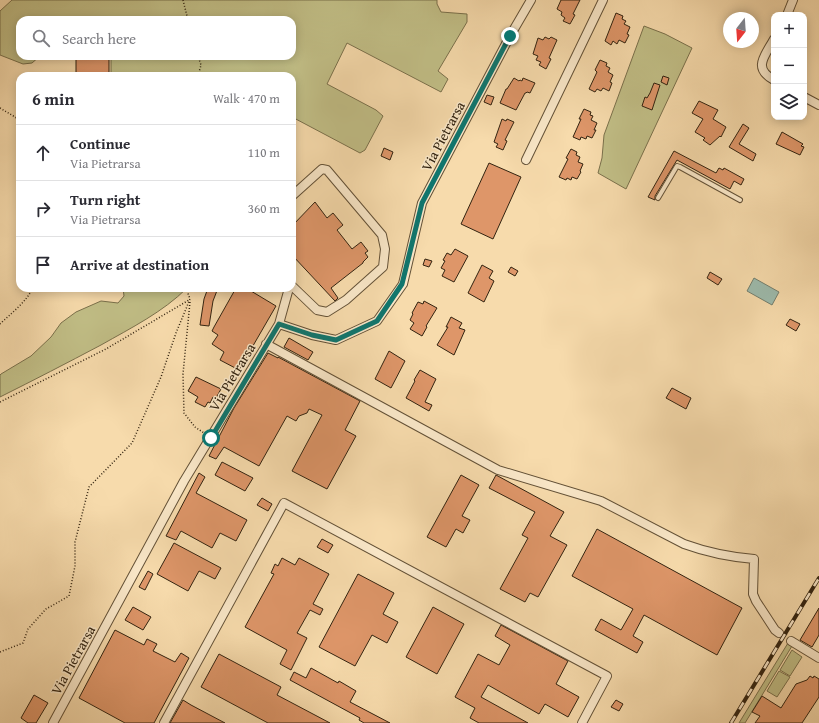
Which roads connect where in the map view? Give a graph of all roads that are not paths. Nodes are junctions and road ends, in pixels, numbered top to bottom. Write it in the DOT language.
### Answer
graph roads {
  1 [pos="531,0"];
  2 [pos="603,0"];
  3 [pos="793,0"];
  4 [pos="788,12"];
  5 [pos="771,45"];
  6 [pos="771,78"];
  7 [pos="807,99"];
  8 [pos="819,105"];
  9 [pos="526,160"];
  10 [pos="296,192"];
  11 [pos="658,198"];
  12 [pos="740,200"];
  13 [pos="296,290"];
  14 [pos="288,292"];
  15 [pos="279,324"];
  16 [pos="266,344"];
  17 [pos="779,633"];
  18 [pos="792,640"];
  19 [pos="819,658"];
  20 [pos="53,723"];
  21 [pos="164,723"];
  22 [pos="582,723"];
  1 -- 15 [label="street, Via Pietrarsa"];
  2 -- 9 [label="street"];
  3 -- 4 [label="street"];
  5 -- 6 [label="street"];
  7 -- 8 [label="street"];
  10 -- 13 [label="street"];
  11 -- 12 [label="lane"];
  14 -- 15 [label="street"];
  15 -- 16 [label="street, Via Pietrarsa"];
  16 -- 17 [label="street"];
  16 -- 20 [label="street, Via Pietrarsa"];
  18 -- 19 [label="street"];
  21 -- 22 [label="street"];
}
